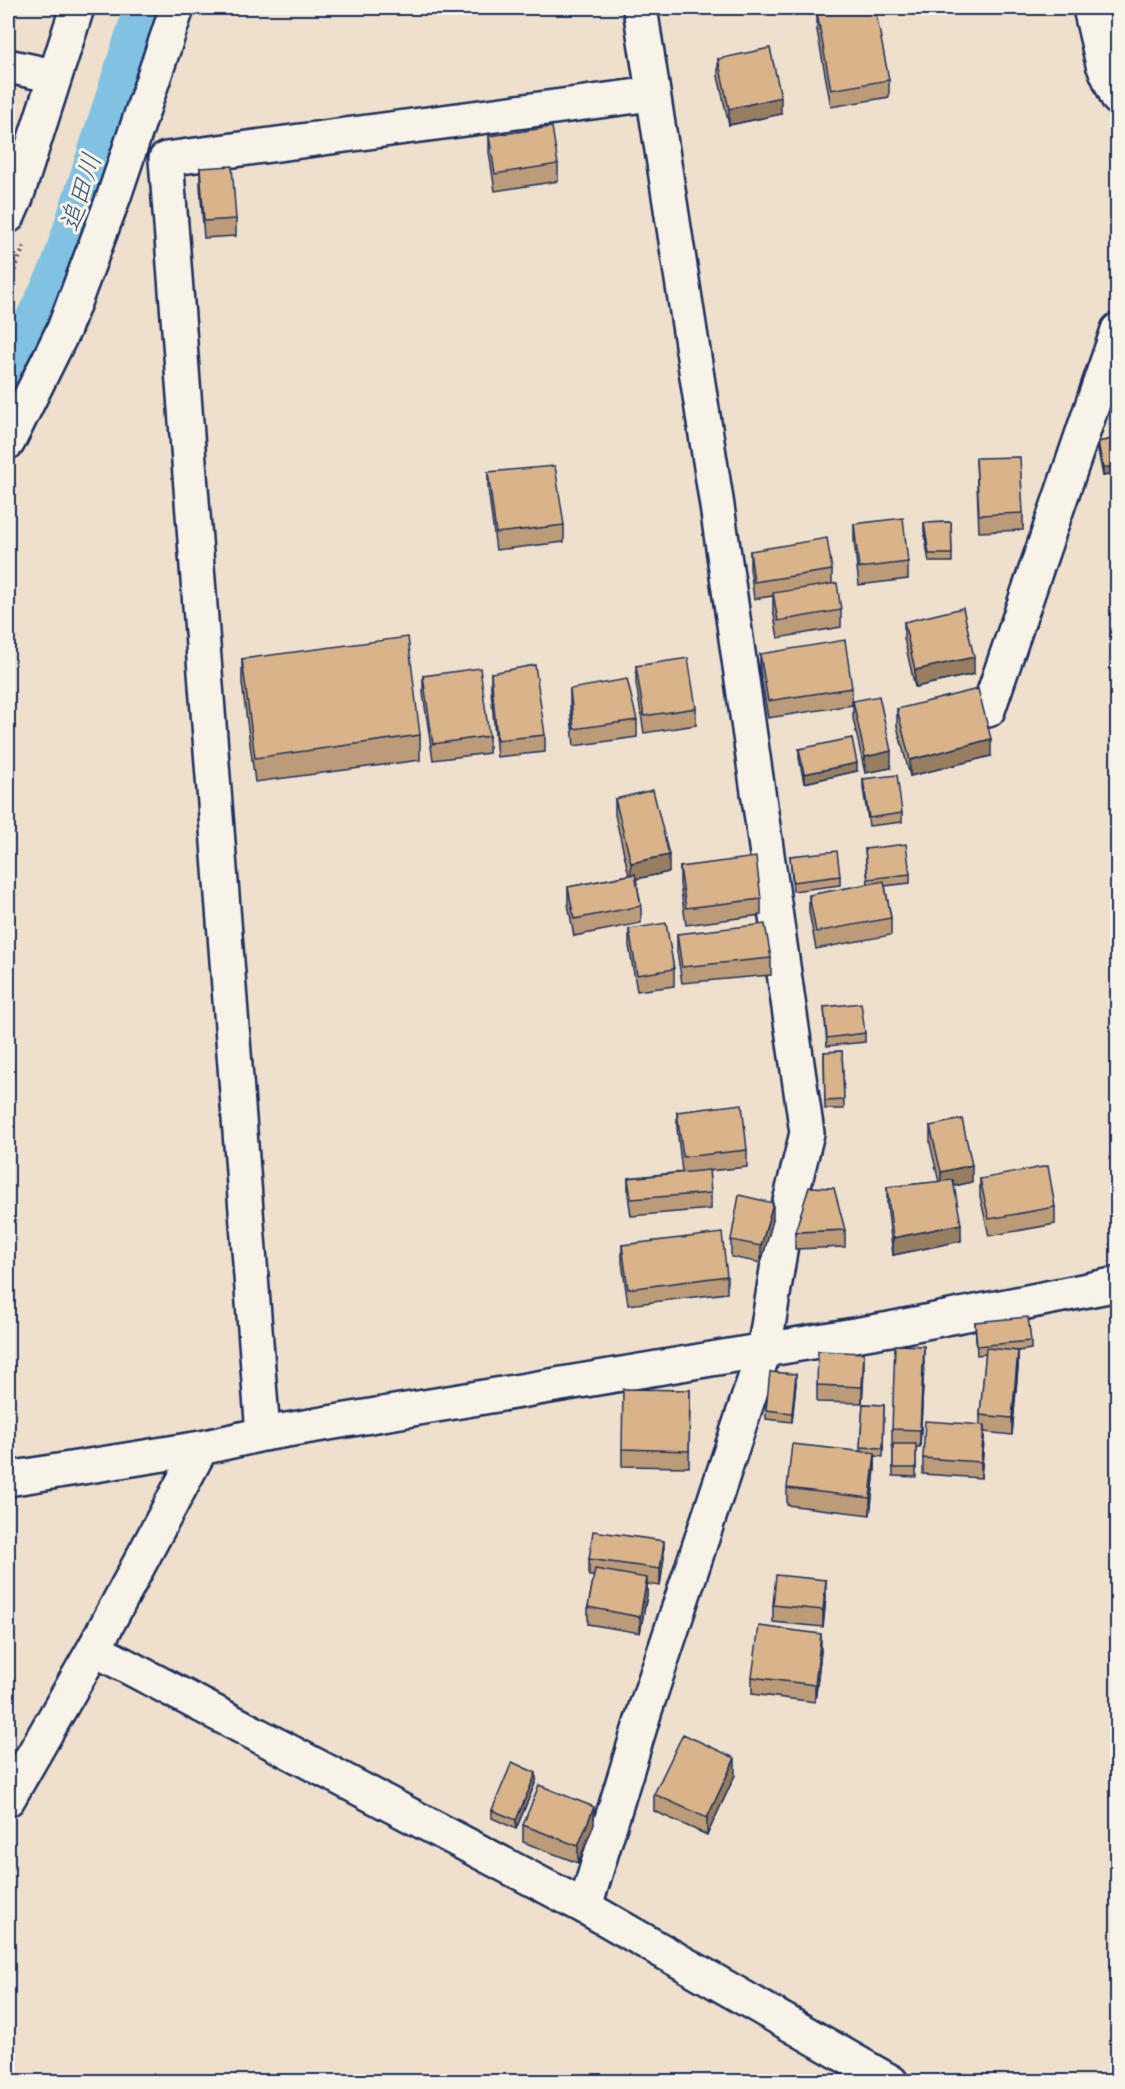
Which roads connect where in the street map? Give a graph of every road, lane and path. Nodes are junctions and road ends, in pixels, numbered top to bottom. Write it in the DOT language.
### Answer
graph roads {
  1 [pos="77,8"];
  2 [pos="177,8"];
  3 [pos="640,8"];
  4 [pos="1090,8"];
  5 [pos="8,66"];
  6 [pos="54,76"];
  7 [pos="652,94"];
  8 [pos="1118,98"];
  9 [pos="8,216"];
  10 [pos="1118,330"];
  11 [pos="8,442"];
  12 [pos="988,710"];
  13 [pos="1118,1284"];
  14 [pos="764,1351"];
  15 [pos="263,1434"];
  16 [pos="201,1448"];
  17 [pos="8,1479"];
  18 [pos="94,1649"];
  19 [pos="8,1799"];
  20 [pos="585,1907"];
  21 [pos="891,2082"];
  1 -- 6 [label="street"];
  2 -- 11 [label="street"];
  3 -- 7 [label="street"];
  4 -- 8 [label="street"];
  5 -- 6 [label="street"];
  6 -- 9 [label="street"];
  7 -- 14 [label="street"];
  7 -- 15 [label="street"];
  10 -- 12 [label="street"];
  13 -- 14 [label="street"];
  14 -- 15 [label="street"];
  14 -- 20 [label="street"];
  15 -- 16 [label="street"];
  16 -- 17 [label="street"];
  16 -- 18 [label="street"];
  18 -- 19 [label="street"];
  18 -- 20 [label="street"];
  20 -- 21 [label="street"];
}
